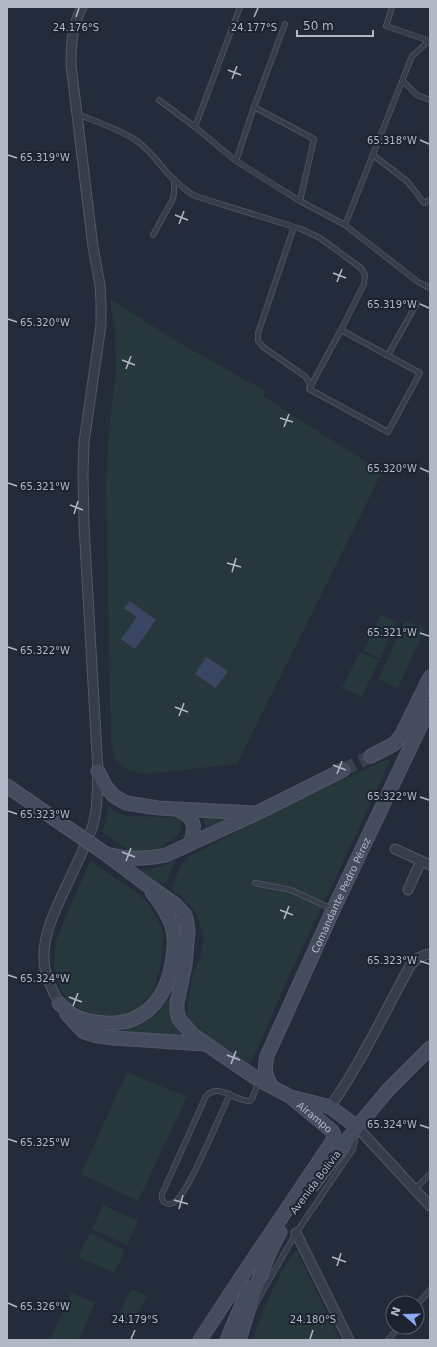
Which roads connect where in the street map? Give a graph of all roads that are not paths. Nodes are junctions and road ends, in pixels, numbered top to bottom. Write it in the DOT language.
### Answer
graph roads {
  1 [pos="82,7"];
  2 [pos="240,7"];
  3 [pos="392,7"];
  4 [pos="285,24"];
  5 [pos="430,40"];
  6 [pos="403,81"];
  7 [pos="158,100"];
  8 [pos="430,100"];
  9 [pos="254,107"];
  10 [pos="76,113"];
  11 [pos="196,128"];
  12 [pos="373,155"];
  13 [pos="236,161"];
  14 [pos="174,179"];
  15 [pos="430,200"];
  16 [pos="300,201"];
  17 [pos="345,224"];
  18 [pos="294,227"];
  19 [pos="153,235"];
  20 [pos="430,288"];
  21 [pos="417,303"];
  22 [pos="342,330"];
  23 [pos="388,355"];
  24 [pos="311,386"];
  25 [pos="430,676"];
  26 [pos="430,706"];
  27 [pos="371,756"];
  28 [pos="343,770"];
  29 [pos="98,771"];
  30 [pos="7,786"];
  31 [pos="177,809"];
  32 [pos="257,813"];
  33 [pos="190,844"];
  34 [pos="395,849"];
  35 [pos="106,854"];
  36 [pos="427,862"];
  37 [pos="143,882"];
  38 [pos="255,883"];
  39 [pos="408,890"];
  40 [pos="333,910"];
  41 [pos="430,954"];
  42 [pos="59,1003"];
  43 [pos="206,1044"];
  44 [pos="430,1048"];
  45 [pos="259,1080"];
  46 [pos="271,1086"];
  47 [pos="230,1094"];
  48 [pos="291,1098"];
  49 [pos="330,1107"];
  50 [pos="357,1127"];
  51 [pos="333,1139"];
  52 [pos="430,1174"];
  53 [pos="414,1189"];
  54 [pos="430,1206"];
  55 [pos="296,1233"];
  56 [pos="273,1245"];
  57 [pos="240,1336"];
  58 [pos="200,1340"];
  59 [pos="226,1340"];
  60 [pos="350,1340"];
  1 -- 10 [label="street"];
  2 -- 11 [label="lane"];
  3 -- 5 [label="lane"];
  4 -- 9 [label="lane"];
  5 -- 6 [label="lane"];
  6 -- 8 [label="lane"];
  6 -- 12 [label="lane"];
  7 -- 11 [label="lane"];
  9 -- 13 [label="lane"];
  9 -- 16 [label="lane"];
  10 -- 14 [label="lane"];
  10 -- 29 [label="street"];
  11 -- 13 [label="lane"];
  12 -- 15 [label="lane"];
  12 -- 17 [label="lane"];
  13 -- 16 [label="lane"];
  14 -- 18 [label="lane"];
  14 -- 19 [label="lane"];
  16 -- 17 [label="lane"];
  17 -- 20 [label="lane"];
  18 -- 22 [label="lane"];
  18 -- 24 [label="lane"];
  21 -- 23 [label="lane"];
  22 -- 23 [label="lane"];
  22 -- 24 [label="lane"];
  23 -- 24 [label="lane"];
  25 -- 27 [label="main road"];
  26 -- 40 [label="main road, Comandante Pedro Pérez"];
  28 -- 32 [label="main road"];
  29 -- 31 [label="main road"];
  29 -- 42 [label="street"];
  30 -- 35 [label="main road, bridge"];
  31 -- 32 [label="main road"];
  31 -- 33 [label="main road"];
  32 -- 33 [label="main road"];
  33 -- 35 [label="main road"];
  34 -- 36 [label="street"];
  35 -- 37 [label="main road"];
  36 -- 39 [label="street"];
  37 -- 42 [label="main road"];
  37 -- 43 [label="main road, Airampo"];
  38 -- 40 [label="lane"];
  40 -- 46 [label="main road, Comandante Pedro Pérez"];
  41 -- 49 [label="street"];
  42 -- 43 [label="main road"];
  43 -- 45 [label="main road, Airampo"];
  44 -- 50 [label="main road, Avenida Bolivia"];
  45 -- 46 [label="main road, Airampo"];
  45 -- 47 [label="lane"];
  46 -- 48 [label="main road, Airampo"];
  47 -- 47 [label="lane"];
  48 -- 49 [label="main road, Airampo"];
  48 -- 51 [label="main road, Airampo"];
  49 -- 50 [label="main road, Airampo"];
  50 -- 53 [label="street"];
  50 -- 55 [label="lane"];
  50 -- 56 [label="main road, Avenida Bolivia"];
  51 -- 58 [label="main road, Avenida Bolivia"];
  52 -- 53 [label="lane"];
  53 -- 54 [label="street"];
  55 -- 57 [label="lane"];
  55 -- 60 [label="street"];
  56 -- 57 [label="main road, Avenida Bolivia"];
  56 -- 59 [label="main road"];
}
